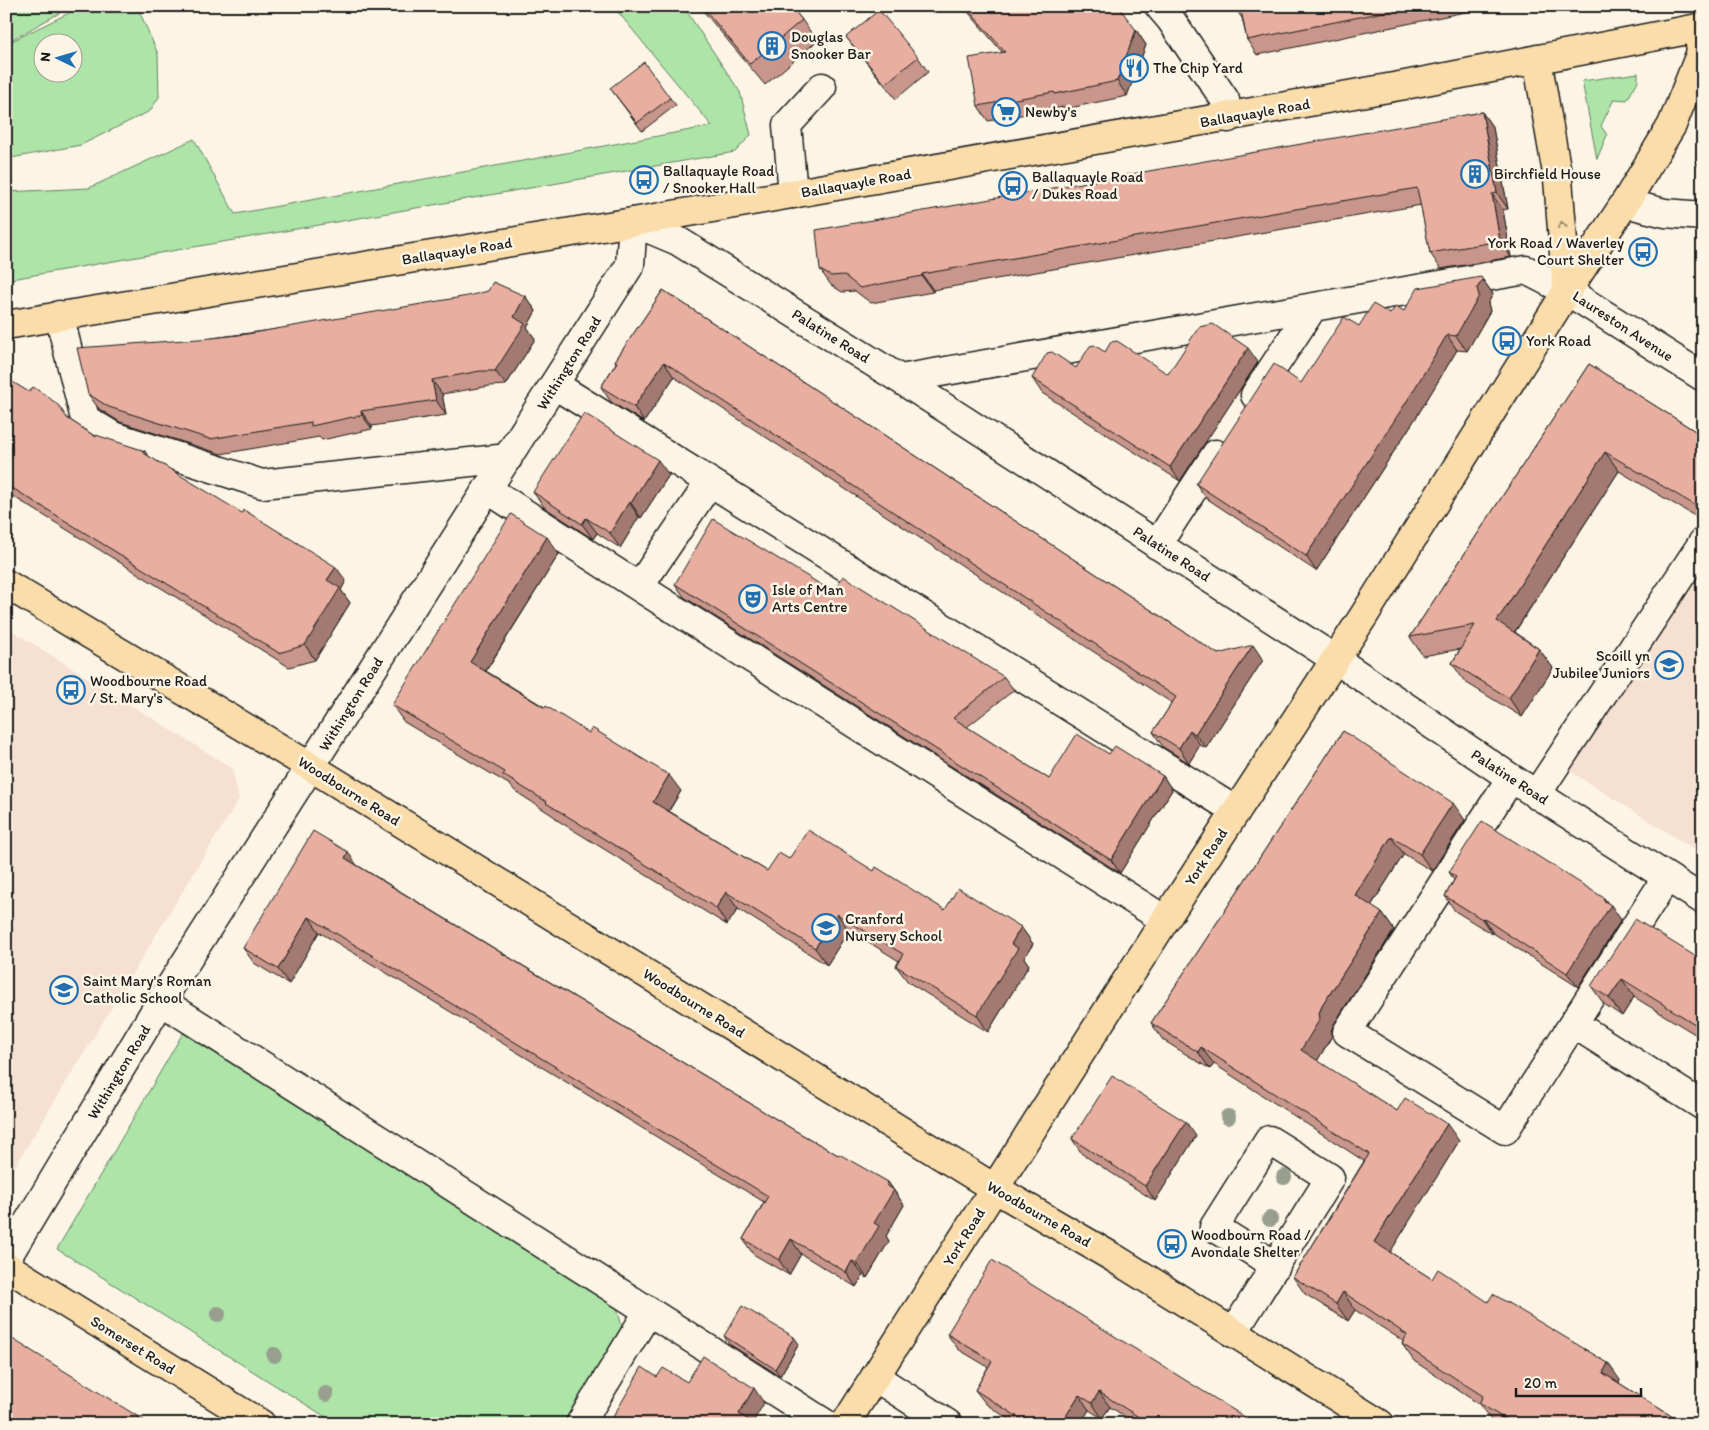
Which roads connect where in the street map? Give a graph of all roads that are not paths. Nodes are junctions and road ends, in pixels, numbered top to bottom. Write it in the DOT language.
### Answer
graph roads {
  1 [pos="1173,11"];
  2 [pos="1701,27"];
  3 [pos="1537,59"];
  4 [pos="822,87"];
  5 [pos="1228,118"];
  6 [pos="793,194"];
  7 [pos="1625,203"];
  8 [pos="1703,216"];
  9 [pos="634,222"];
  10 [pos="1568,291"];
  11 [pos="1313,307"];
  12 [pos="59,315"];
  13 [pos="6,325"];
  14 [pos="1703,377"];
  15 [pos="900,379"];
  16 [pos="555,385"];
  17 [pos="1244,412"];
  18 [pos="1228,437"];
  19 [pos="508,458"];
  20 [pos="710,482"];
  21 [pos="488,489"];
  22 [pos="1703,542"];
  23 [pos="1157,545"];
  24 [pos="6,584"];
  25 [pos="639,587"];
  26 [pos="1335,659"];
  27 [pos="310,768"];
  28 [pos="1511,778"];
  29 [pos="1536,794"];
  30 [pos="1236,811"];
  31 [pos="1667,877"];
  32 [pos="1703,900"];
  33 [pos="1165,920"];
  34 [pos="161,1001"];
  35 [pos="1574,1024"];
  36 [pos="1703,1106"];
  37 [pos="994,1188"];
  38 [pos="6,1259"];
  39 [pos="6,1266"];
  40 [pos="1276,1266"];
  41 [pos="648,1312"];
  42 [pos="1233,1333"];
  43 [pos="875,1377"];
  44 [pos="260,1424"];
  45 [pos="580,1424"];
  46 [pos="826,1424"];
  47 [pos="845,1424"];
  48 [pos="948,1424"];
  49 [pos="1380,1424"];
  1 -- 5 [label="street"];
  2 -- 3 [label="main road, Ballaquayle Road"];
  2 -- 7 [label="main road, York Road"];
  3 -- 5 [label="main road, Ballaquayle Road"];
  10 -- 3 [label="main road, one-way"];
  4 -- 6 [label="street"];
  5 -- 6 [label="main road, Ballaquayle Road"];
  6 -- 9 [label="main road, Ballaquayle Road"];
  7 -- 8 [label="street"];
  7 -- 10 [label="main road, York Road"];
  9 -- 12 [label="main road, Ballaquayle Road"];
  9 -- 15 [label="street, Palatine Road"];
  9 -- 16 [label="street, Withington Road"];
  10 -- 11 [label="street, Laureston Avenue"];
  10 -- 14 [label="street, Laureston Avenue"];
  10 -- 26 [label="main road, York Road"];
  11 -- 15 [label="street, Laureston Avenue"];
  11 -- 17 [label="street"];
  12 -- 13 [label="main road, Ballaquayle Road"];
  12 -- 19 [label="street"];
  15 -- 23 [label="street, Palatine Road"];
  16 -- 19 [label="street, Withington Road"];
  16 -- 20 [label="street"];
  18 -- 23 [label="street"];
  19 -- 21 [label="street, Withington Road"];
  20 -- 25 [label="street"];
  20 -- 30 [label="street"];
  21 -- 25 [label="street"];
  21 -- 27 [label="street, Withington Road"];
  22 -- 29 [label="street"];
  23 -- 26 [label="street, Palatine Road"];
  24 -- 27 [label="main road, Woodbourne Road"];
  25 -- 33 [label="street"];
  26 -- 28 [label="street, Palatine Road"];
  26 -- 30 [label="main road, York Road"];
  27 -- 34 [label="street, Withington Road"];
  27 -- 37 [label="main road, Woodbourne Road"];
  28 -- 29 [label="street, Palatine Road"];
  28 -- 35 [label="street"];
  29 -- 31 [label="street, Palatine Road"];
  30 -- 33 [label="main road, York Road"];
  31 -- 32 [label="street, Palatine Road"];
  31 -- 35 [label="street"];
  33 -- 37 [label="main road, York Road"];
  34 -- 38 [label="street, Withington Road"];
  34 -- 41 [label="street"];
  35 -- 36 [label="street"];
  37 -- 42 [label="main road, Woodbourne Road"];
  37 -- 43 [label="main road, York Road"];
  39 -- 44 [label="main road, Somerset Road"];
  40 -- 40 [label="street"];
  40 -- 42 [label="street"];
  41 -- 45 [label="street"];
  41 -- 46 [label="street"];
  42 -- 49 [label="main road, Woodbourne Road"];
  43 -- 47 [label="main road, York Road"];
  43 -- 48 [label="street"];
}
